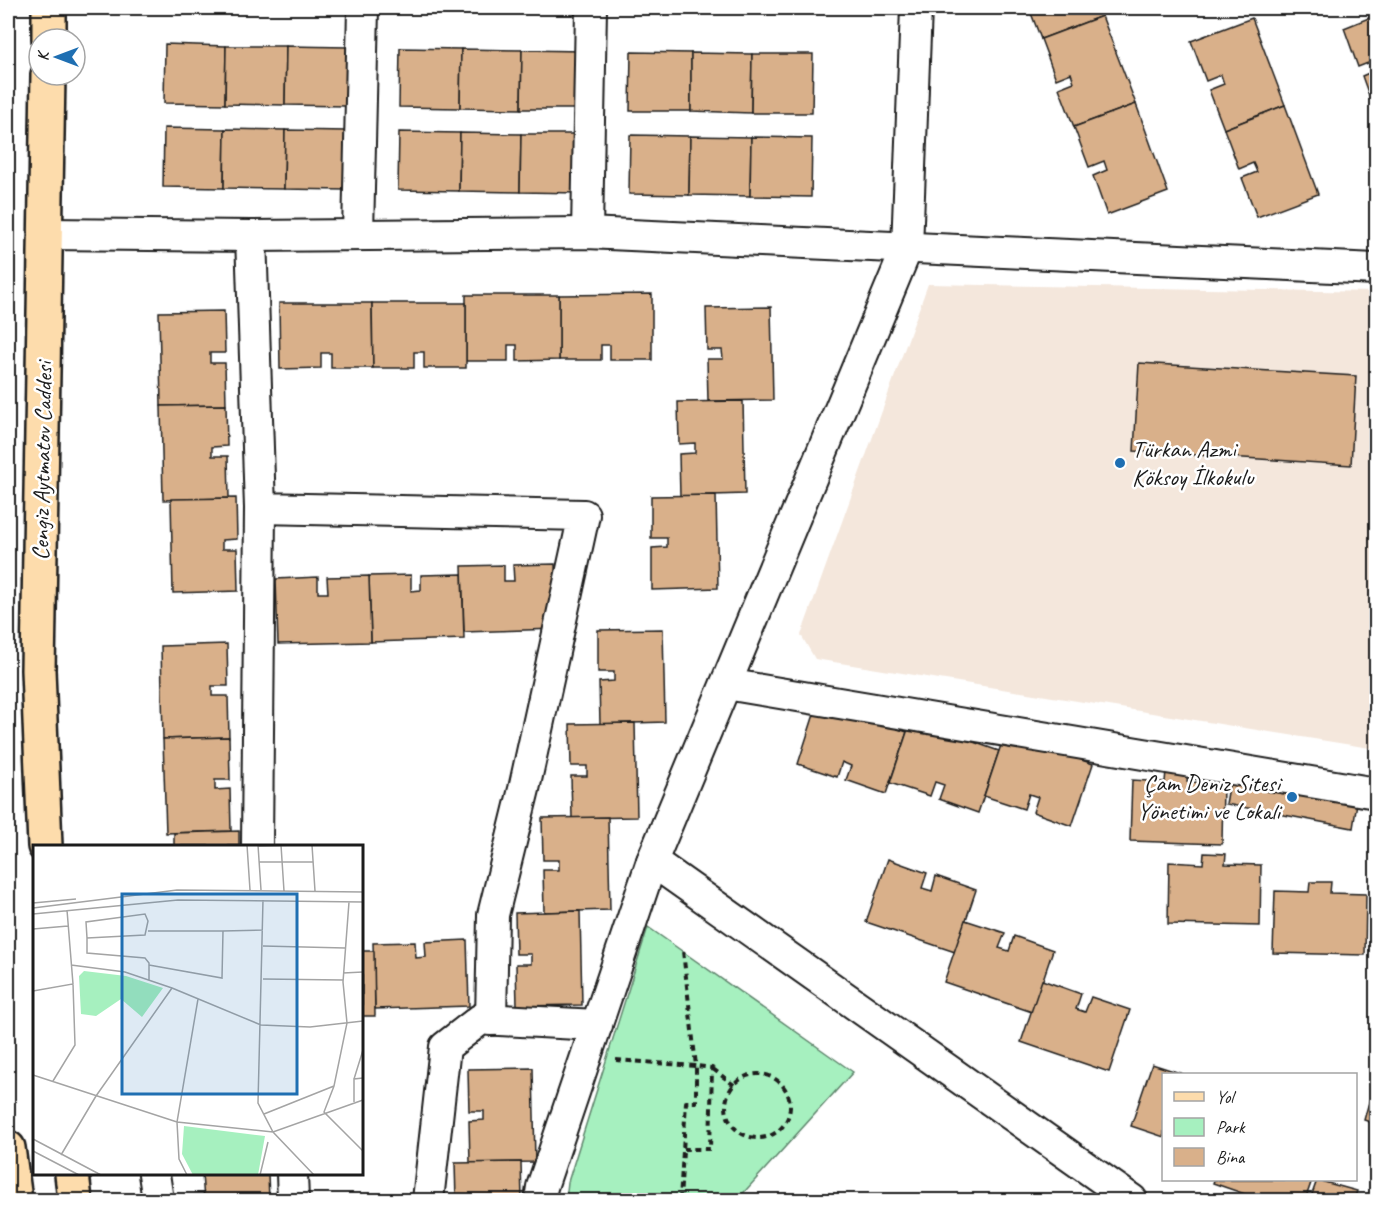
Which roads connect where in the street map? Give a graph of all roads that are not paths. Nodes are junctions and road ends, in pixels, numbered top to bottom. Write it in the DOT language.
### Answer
graph roads {
  1 [pos="49,8"];
  2 [pos="363,8"];
  3 [pos="591,8"];
  4 [pos="916,8"];
  5 [pos="49,27"];
  6 [pos="48,87"];
  7 [pos="587,233"];
  8 [pos="46,234"];
  9 [pos="358,234"];
  10 [pos="251,236"];
  11 [pos="907,248"];
  12 [pos="1377,269"];
  13 [pos="260,508"];
  14 [pos="726,684"];
  15 [pos="1377,794"];
  16 [pos="45,845"];
  17 [pos="257,845"];
  18 [pos="652,861"];
  19 [pos="491,1020"];
  20 [pos="597,1025"];
  21 [pos="8,1148"];
  22 [pos="72,1175"];
  23 [pos="154,1175"];
  24 [pos="292,1175"];
  25 [pos="15,1200"];
  26 [pos="75,1200"];
  27 [pos="158,1200"];
  28 [pos="293,1200"];
  29 [pos="428,1200"];
  30 [pos="540,1200"];
  31 [pos="1132,1200"];
  1 -- 5 [label="main road"];
  2 -- 9 [label="street"];
  3 -- 7 [label="street"];
  4 -- 11 [label="street"];
  6 -- 8 [label="main road, Cengiz Aytmatov Caddesi"];
  7 -- 9 [label="street"];
  7 -- 11 [label="street"];
  8 -- 10 [label="street"];
  8 -- 16 [label="main road, Cengiz Aytmatov Caddesi"];
  9 -- 10 [label="street"];
  10 -- 13 [label="street"];
  11 -- 12 [label="street"];
  11 -- 14 [label="street"];
  13 -- 17 [label="street"];
  13 -- 19 [label="street"];
  14 -- 15 [label="street"];
  14 -- 18 [label="street"];
  18 -- 20 [label="street"];
  18 -- 31 [label="street"];
  19 -- 20 [label="street"];
  19 -- 29 [label="street"];
  20 -- 30 [label="street"];
  21 -- 25 [label="main road"];
  22 -- 26 [label="main road"];
  23 -- 27 [label="street"];
  24 -- 28 [label="street"];
}
